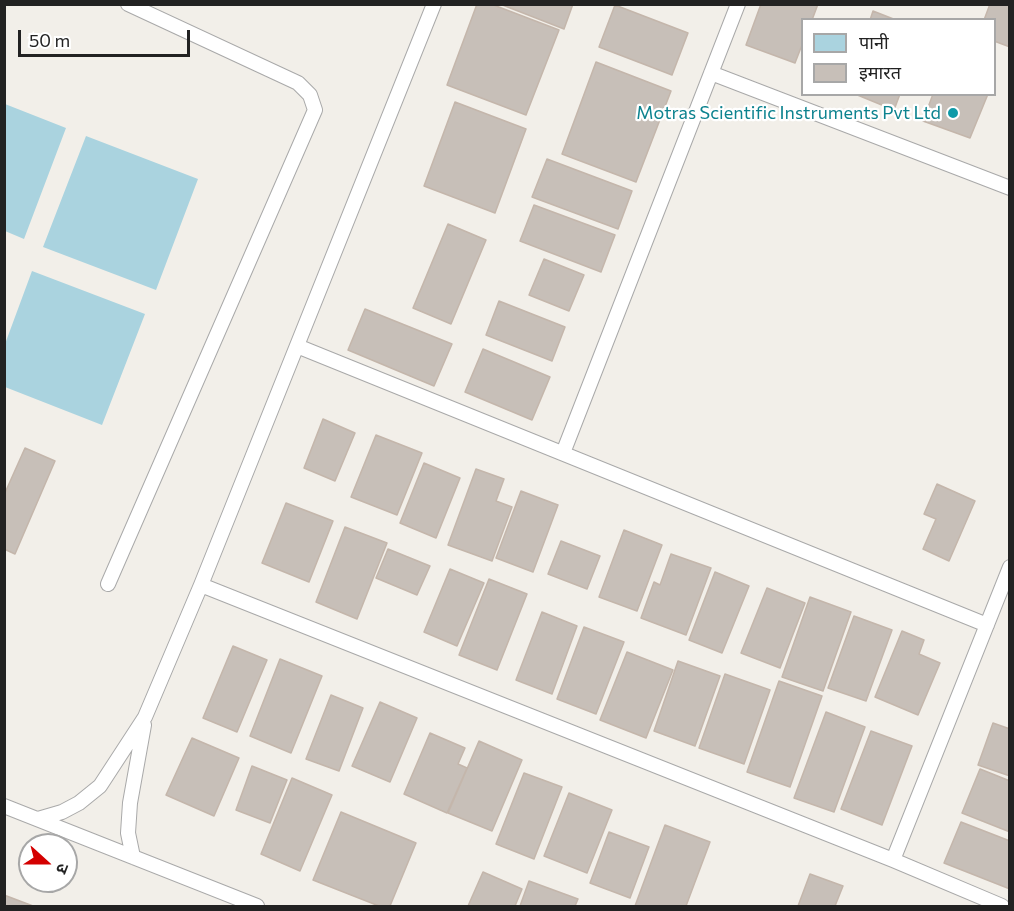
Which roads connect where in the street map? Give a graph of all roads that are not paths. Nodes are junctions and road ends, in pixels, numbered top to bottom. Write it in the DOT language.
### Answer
graph roads {
  1 [pos="128,4"];
  2 [pos="434,4"];
  3 [pos="738,4"];
  4 [pos="711,73"];
  5 [pos="1010,188"];
  6 [pos="297,346"];
  7 [pos="563,453"];
  8 [pos="1010,567"];
  9 [pos="108,584"];
  10 [pos="201,585"];
  11 [pos="987,625"];
  12 [pos="145,717"];
  13 [pos="4,806"];
  14 [pos="38,819"];
  15 [pos="133,857"];
  16 [pos="893,860"];
  17 [pos="257,906"];
  18 [pos="1002,906"];
  1 -- 9 [label="lane"];
  2 -- 6 [label="lane"];
  3 -- 4 [label="lane"];
  4 -- 5 [label="lane"];
  4 -- 7 [label="lane"];
  6 -- 7 [label="lane"];
  6 -- 10 [label="lane"];
  7 -- 11 [label="lane"];
  8 -- 11 [label="lane"];
  10 -- 12 [label="lane"];
  10 -- 16 [label="lane"];
  11 -- 16 [label="lane"];
  12 -- 14 [label="lane"];
  12 -- 15 [label="lane"];
  13 -- 14 [label="lane"];
  14 -- 15 [label="lane"];
  15 -- 17 [label="lane"];
  16 -- 18 [label="lane"];
}
